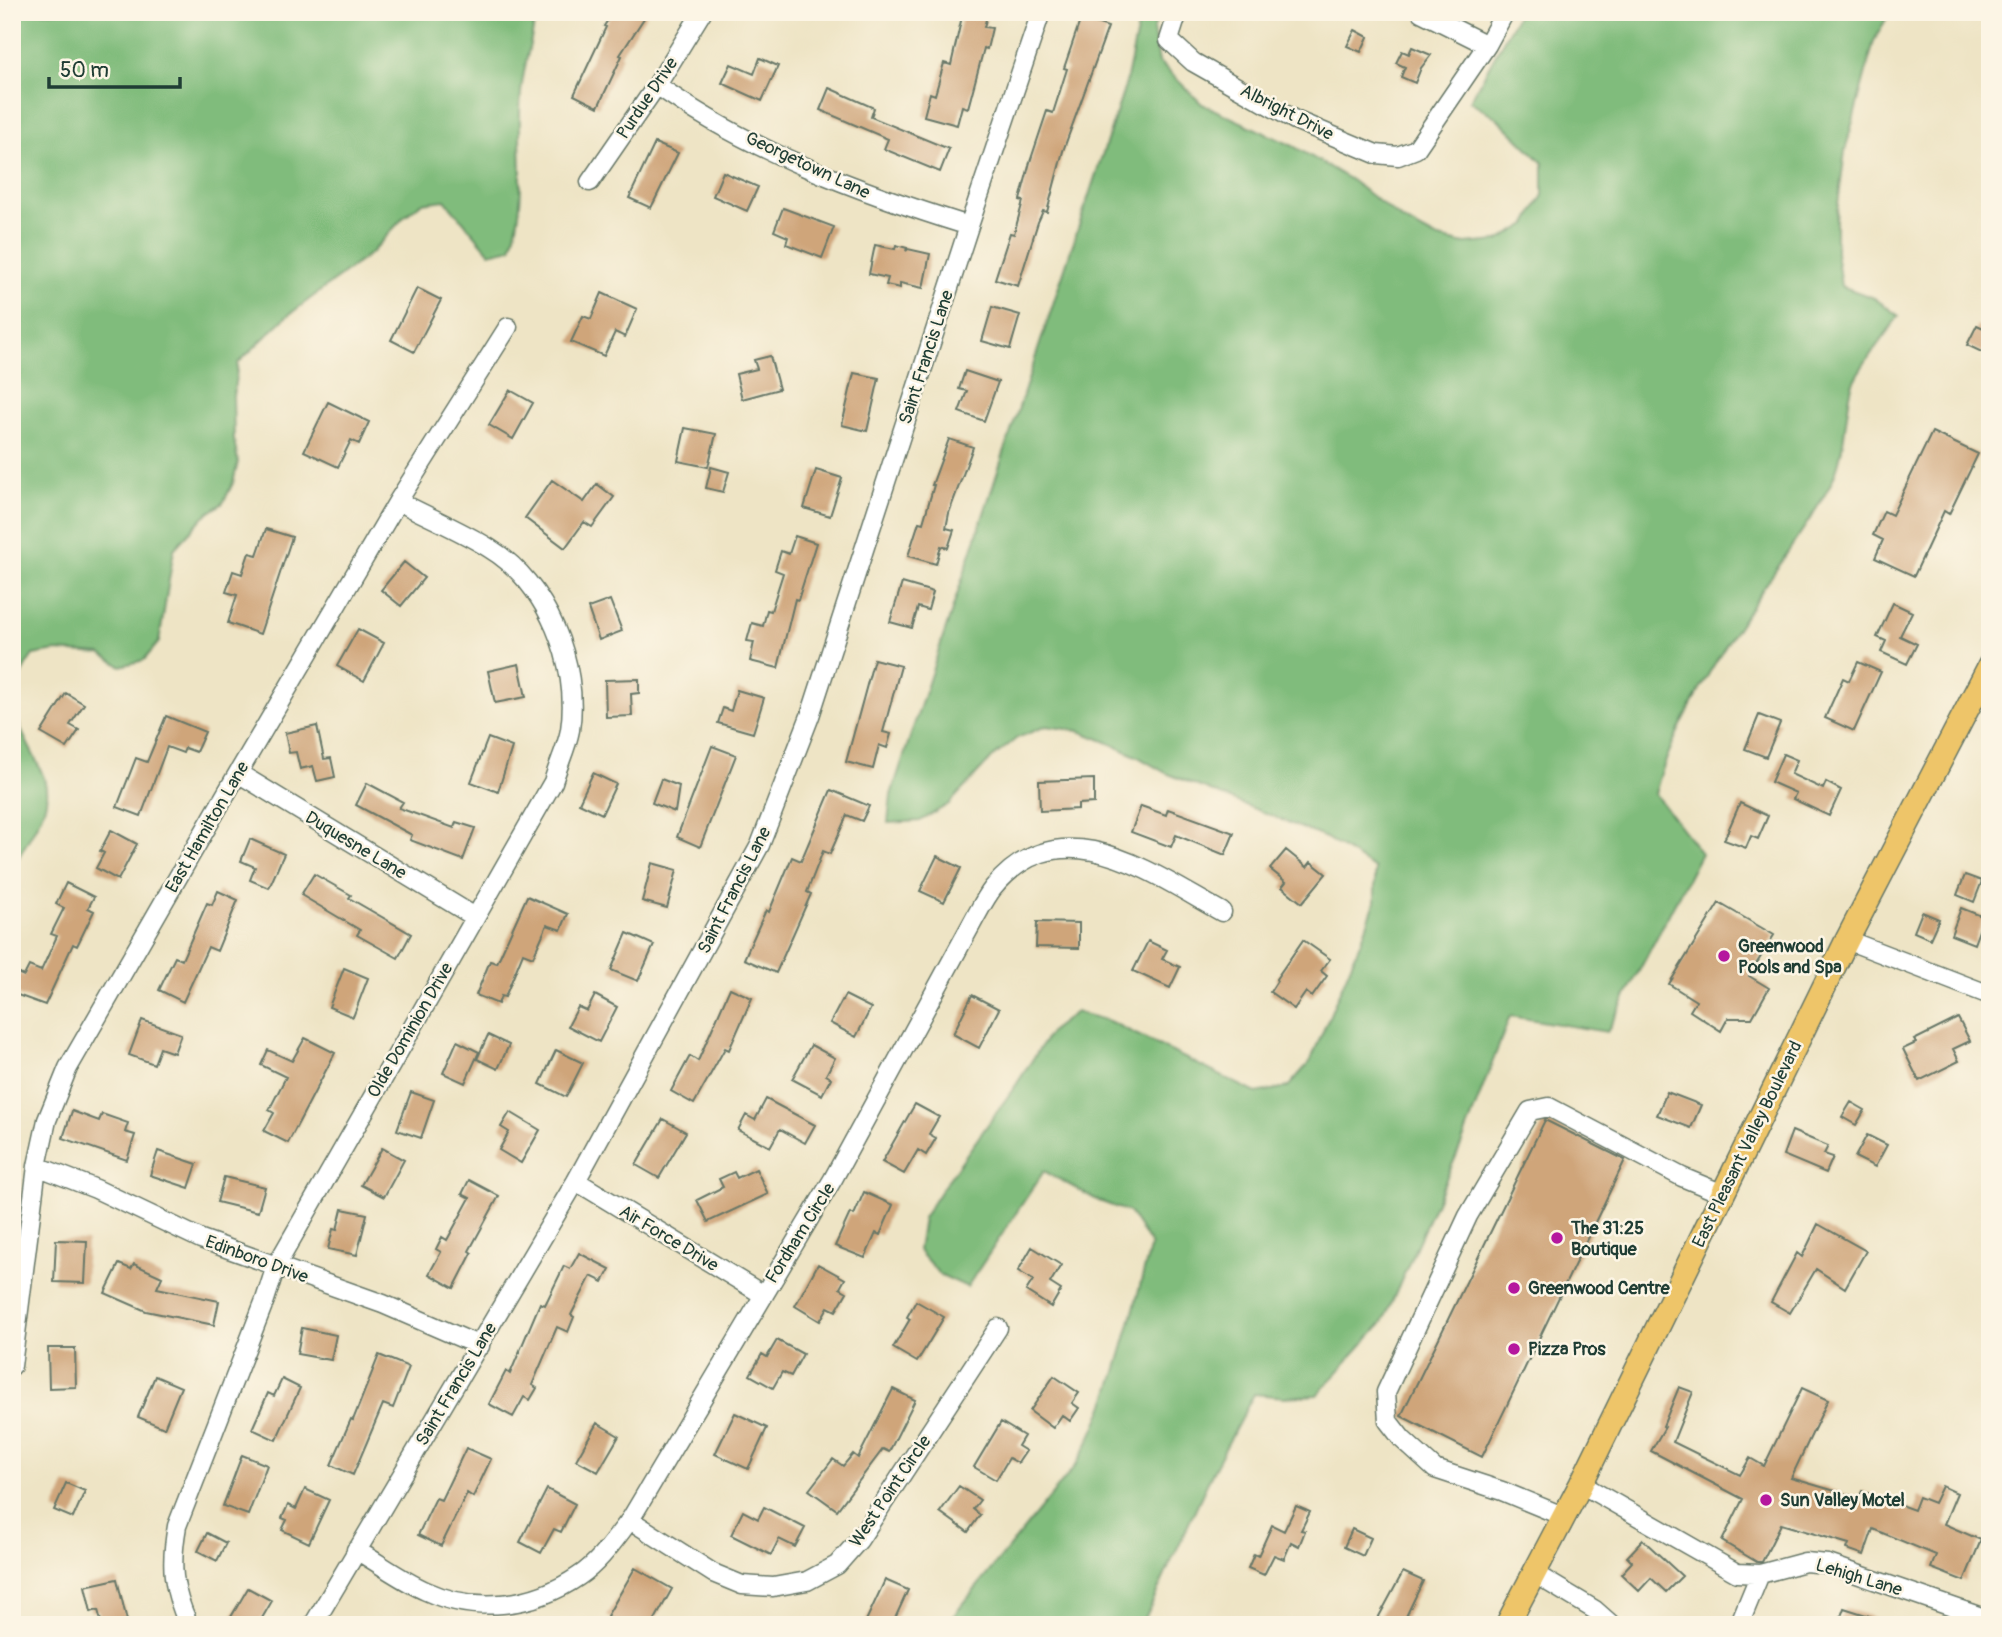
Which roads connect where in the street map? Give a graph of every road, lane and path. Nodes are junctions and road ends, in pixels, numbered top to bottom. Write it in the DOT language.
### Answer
graph roads {
  1 [pos="702,12"];
  2 [pos="1041,12"];
  3 [pos="1178,12"];
  4 [pos="1421,12"];
  5 [pos="1505,12"];
  6 [pos="1487,45"];
  7 [pos="657,85"];
  8 [pos="590,182"];
  9 [pos="969,226"];
  10 [pos="508,327"];
  11 [pos="398,501"];
  12 [pos="1990,665"];
  13 [pos="238,773"];
  14 [pos="1222,912"];
  15 [pos="474,917"];
  16 [pos="1847,940"];
  17 [pos="1990,995"];
  18 [pos="37,1166"];
  19 [pos="576,1181"];
  20 [pos="1723,1194"];
  21 [pos="276,1266"];
  22 [pos="762,1294"];
  23 [pos="998,1328"];
  24 [pos="480,1346"];
  25 [pos="12,1366"];
  26 [pos="1581,1485"];
  27 [pos="1565,1517"];
  28 [pos="630,1520"];
  29 [pos="356,1550"];
  30 [pos="1535,1574"];
  31 [pos="1760,1574"];
  32 [pos="1990,1619"];
  33 [pos="189,1625"];
  34 [pos="313,1625"];
  35 [pos="1507,1625"];
  36 [pos="1612,1625"];
  37 [pos="1739,1625"];
  1 -- 7 [label="street, Purdue Drive"];
  2 -- 9 [label="street, Saint Francis Lane"];
  3 -- 6 [label="street, Albright Drive"];
  4 -- 6 [label="street"];
  5 -- 6 [label="street"];
  7 -- 8 [label="street, Purdue Drive"];
  7 -- 9 [label="street, Georgetown Lane"];
  9 -- 19 [label="street, Saint Francis Lane"];
  10 -- 11 [label="street, East Hamilton Lane"];
  11 -- 13 [label="street, East Hamilton Lane"];
  11 -- 15 [label="street, Olde Dominion Drive"];
  12 -- 16 [label="main road, East Pleasant Valley Boulevard"];
  13 -- 15 [label="street, Duquesne Lane"];
  13 -- 18 [label="street, East Hamilton Lane"];
  14 -- 22 [label="street, Fordham Circle"];
  15 -- 21 [label="street, Olde Dominion Drive"];
  16 -- 17 [label="street"];
  16 -- 20 [label="main road, East Pleasant Valley Boulevard"];
  18 -- 21 [label="street, Edinboro Drive"];
  18 -- 25 [label="street, East Hamilton Lane"];
  19 -- 22 [label="street, Air Force Drive"];
  19 -- 24 [label="street, Saint Francis Lane"];
  20 -- 26 [label="main road, East Pleasant Valley Boulevard"];
  20 -- 27 [label="street"];
  21 -- 24 [label="street, Edinboro Drive"];
  21 -- 33 [label="street, Olde Dominion Drive"];
  22 -- 28 [label="street, Fordham Circle"];
  23 -- 28 [label="street, West Point Circle"];
  24 -- 29 [label="street, Saint Francis Lane"];
  26 -- 27 [label="main road, East Pleasant Valley Boulevard"];
  26 -- 31 [label="street, Lehigh Lane"];
  27 -- 30 [label="main road, East Pleasant Valley Boulevard"];
  28 -- 29 [label="street, Fordham Circle"];
  29 -- 34 [label="street, Saint Francis Lane"];
  30 -- 35 [label="main road, East Pleasant Valley Boulevard"];
  30 -- 36 [label="street"];
  31 -- 32 [label="street, Lehigh Lane"];
  31 -- 37 [label="street"];
}
